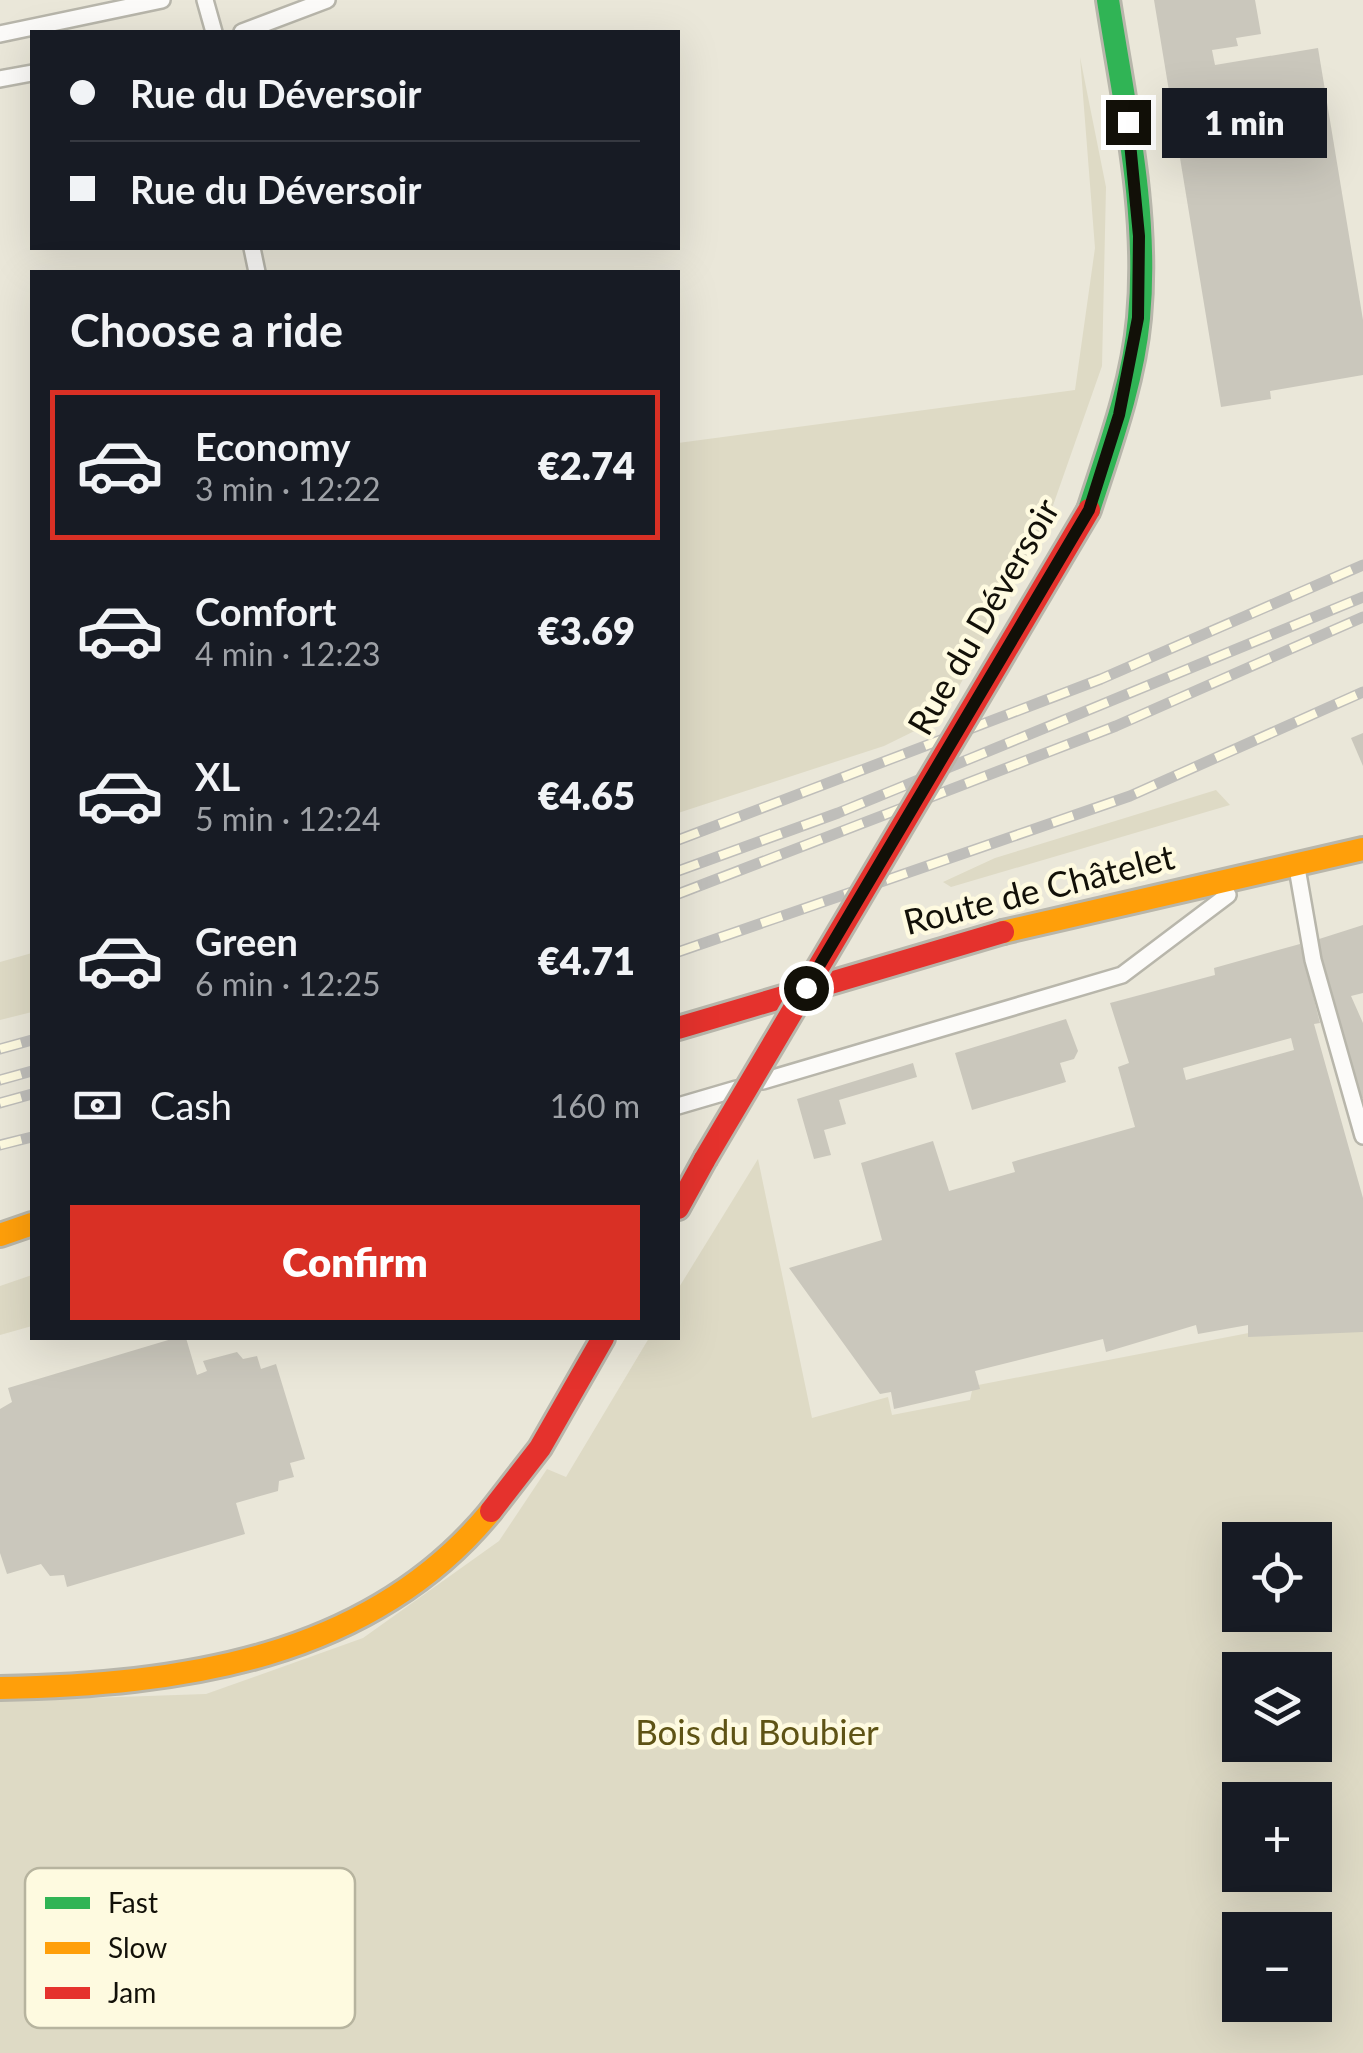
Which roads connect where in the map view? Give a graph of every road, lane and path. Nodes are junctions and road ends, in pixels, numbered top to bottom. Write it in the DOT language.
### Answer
graph roads {
  1 [pos="162,0"];
  2 [pos="205,0"];
  3 [pos="327,0"];
  4 [pos="1108,0"];
  5 [pos="213,30"];
  6 [pos="247,30"];
  7 [pos="0,34"];
  8 [pos="30,73"];
  9 [pos="0,79"];
  10 [pos="1363,849"];
  11 [pos="1296,864"];
  12 [pos="1256,874"];
  13 [pos="680,1027"];
  14 [pos="680,1105"];
  15 [pos="1363,1136"];
  16 [pos="680,1205"];
  17 [pos="30,1225"];
  18 [pos="0,1235"];
  19 [pos="601,1340"];
  20 [pos="0,1666"];
  21 [pos="190,1676"];
  22 [pos="0,1688"];
  1 -- 7 [label="lane"];
  2 -- 5 [label="lane"];
  3 -- 6 [label="lane"];
  4 -- 16 [label="main road, Rue du Déversoir, bridge"];
  8 -- 9 [label="lane"];
  10 -- 11 [label="main road, Route de Châtelet"];
  11 -- 12 [label="main road, Route de Châtelet"];
  11 -- 15 [label="lane"];
  12 -- 13 [label="main road, Route de Châtelet"];
  12 -- 14 [label="lane"];
  17 -- 18 [label="main road"];
  19 -- 21 [label="main road"];
  20 -- 21 [label="main road"];
  21 -- 22 [label="main road"];
}
